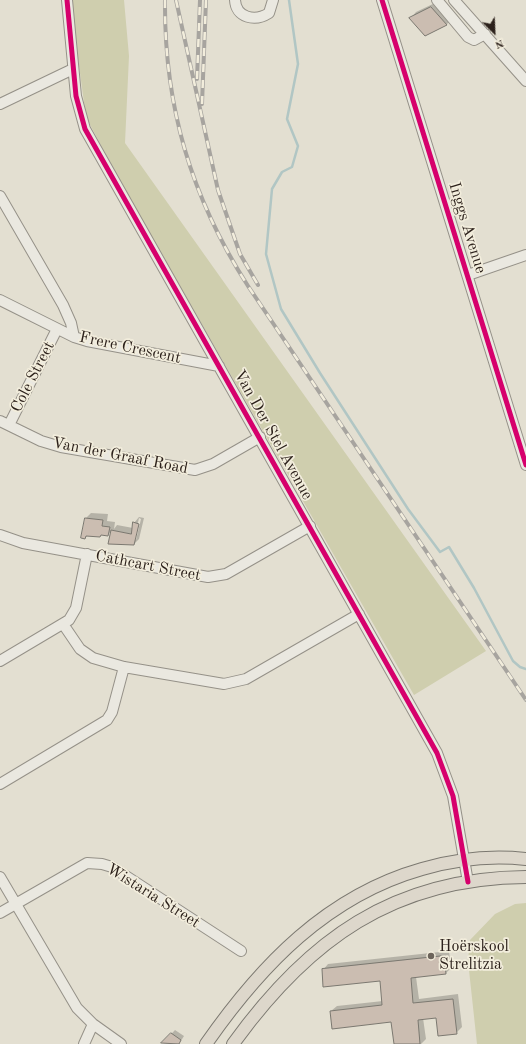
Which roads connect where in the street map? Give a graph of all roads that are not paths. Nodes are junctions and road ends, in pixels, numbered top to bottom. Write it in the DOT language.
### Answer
graph roads {
  1 [pos="66,0"];
  2 [pos="236,0"];
  3 [pos="273,0"];
  4 [pos="382,0"];
  5 [pos="437,0"];
  6 [pos="454,0"];
  7 [pos="485,34"];
  8 [pos="73,69"];
  9 [pos="526,81"];
  10 [pos="0,104"];
  11 [pos="0,196"];
  12 [pos="526,255"];
  13 [pos="468,275"];
  14 [pos="0,300"];
  15 [pos="57,329"];
  16 [pos="74,337"];
  17 [pos="219,366"];
  18 [pos="4,423"];
  19 [pos="260,437"];
  20 [pos="526,465"];
  21 [pos="310,526"];
  22 [pos="0,535"];
  23 [pos="87,554"];
  24 [pos="359,614"];
  25 [pos="63,624"];
  26 [pos="0,661"];
  27 [pos="124,667"];
  28 [pos="0,784"];
  29 [pos="464,859"];
  30 [pos="526,859"];
  31 [pos="0,877"];
  32 [pos="526,877"];
  33 [pos="468,882"];
  34 [pos="16,904"];
  35 [pos="0,914"];
  36 [pos="241,951"];
  37 [pos="93,1024"];
  38 [pos="84,1044"];
  39 [pos="121,1044"];
  40 [pos="206,1044"];
  41 [pos="233,1044"];
  1 -- 8 [label="street, Van Der Stel Avenue"];
  2 -- 3 [label="street"];
  4 -- 13 [label="street, Inggs Avenue"];
  5 -- 7 [label="street"];
  6 -- 7 [label="street"];
  7 -- 9 [label="street"];
  8 -- 10 [label="street"];
  8 -- 17 [label="street, Van Der Stel Avenue"];
  11 -- 16 [label="street"];
  12 -- 13 [label="street"];
  13 -- 20 [label="street, Inggs Avenue"];
  14 -- 15 [label="street, Frere Crescent"];
  15 -- 16 [label="street, Frere Crescent"];
  15 -- 18 [label="street, Cole Street"];
  16 -- 17 [label="street, Frere Crescent"];
  17 -- 19 [label="street, Van Der Stel Avenue"];
  18 -- 19 [label="street, Van der Graaf Road"];
  19 -- 21 [label="street, Van Der Stel Avenue"];
  21 -- 23 [label="street, Cathcart Street"];
  21 -- 24 [label="street, Van Der Stel Avenue"];
  22 -- 23 [label="street, Cathcart Street"];
  23 -- 25 [label="street"];
  24 -- 27 [label="street"];
  24 -- 29 [label="street, Van Der Stel Avenue"];
  25 -- 26 [label="street"];
  25 -- 27 [label="street"];
  27 -- 28 [label="street"];
  29 -- 30 [label="main road"];
  29 -- 33 [label="street, Van Der Stel Avenue"];
  29 -- 40 [label="main road"];
  31 -- 34 [label="street"];
  32 -- 33 [label="main road"];
  33 -- 41 [label="main road"];
  34 -- 35 [label="street, Wistaria Street"];
  34 -- 36 [label="street, Wistaria Street"];
  34 -- 37 [label="street"];
  37 -- 38 [label="street"];
  37 -- 39 [label="street"];
}
